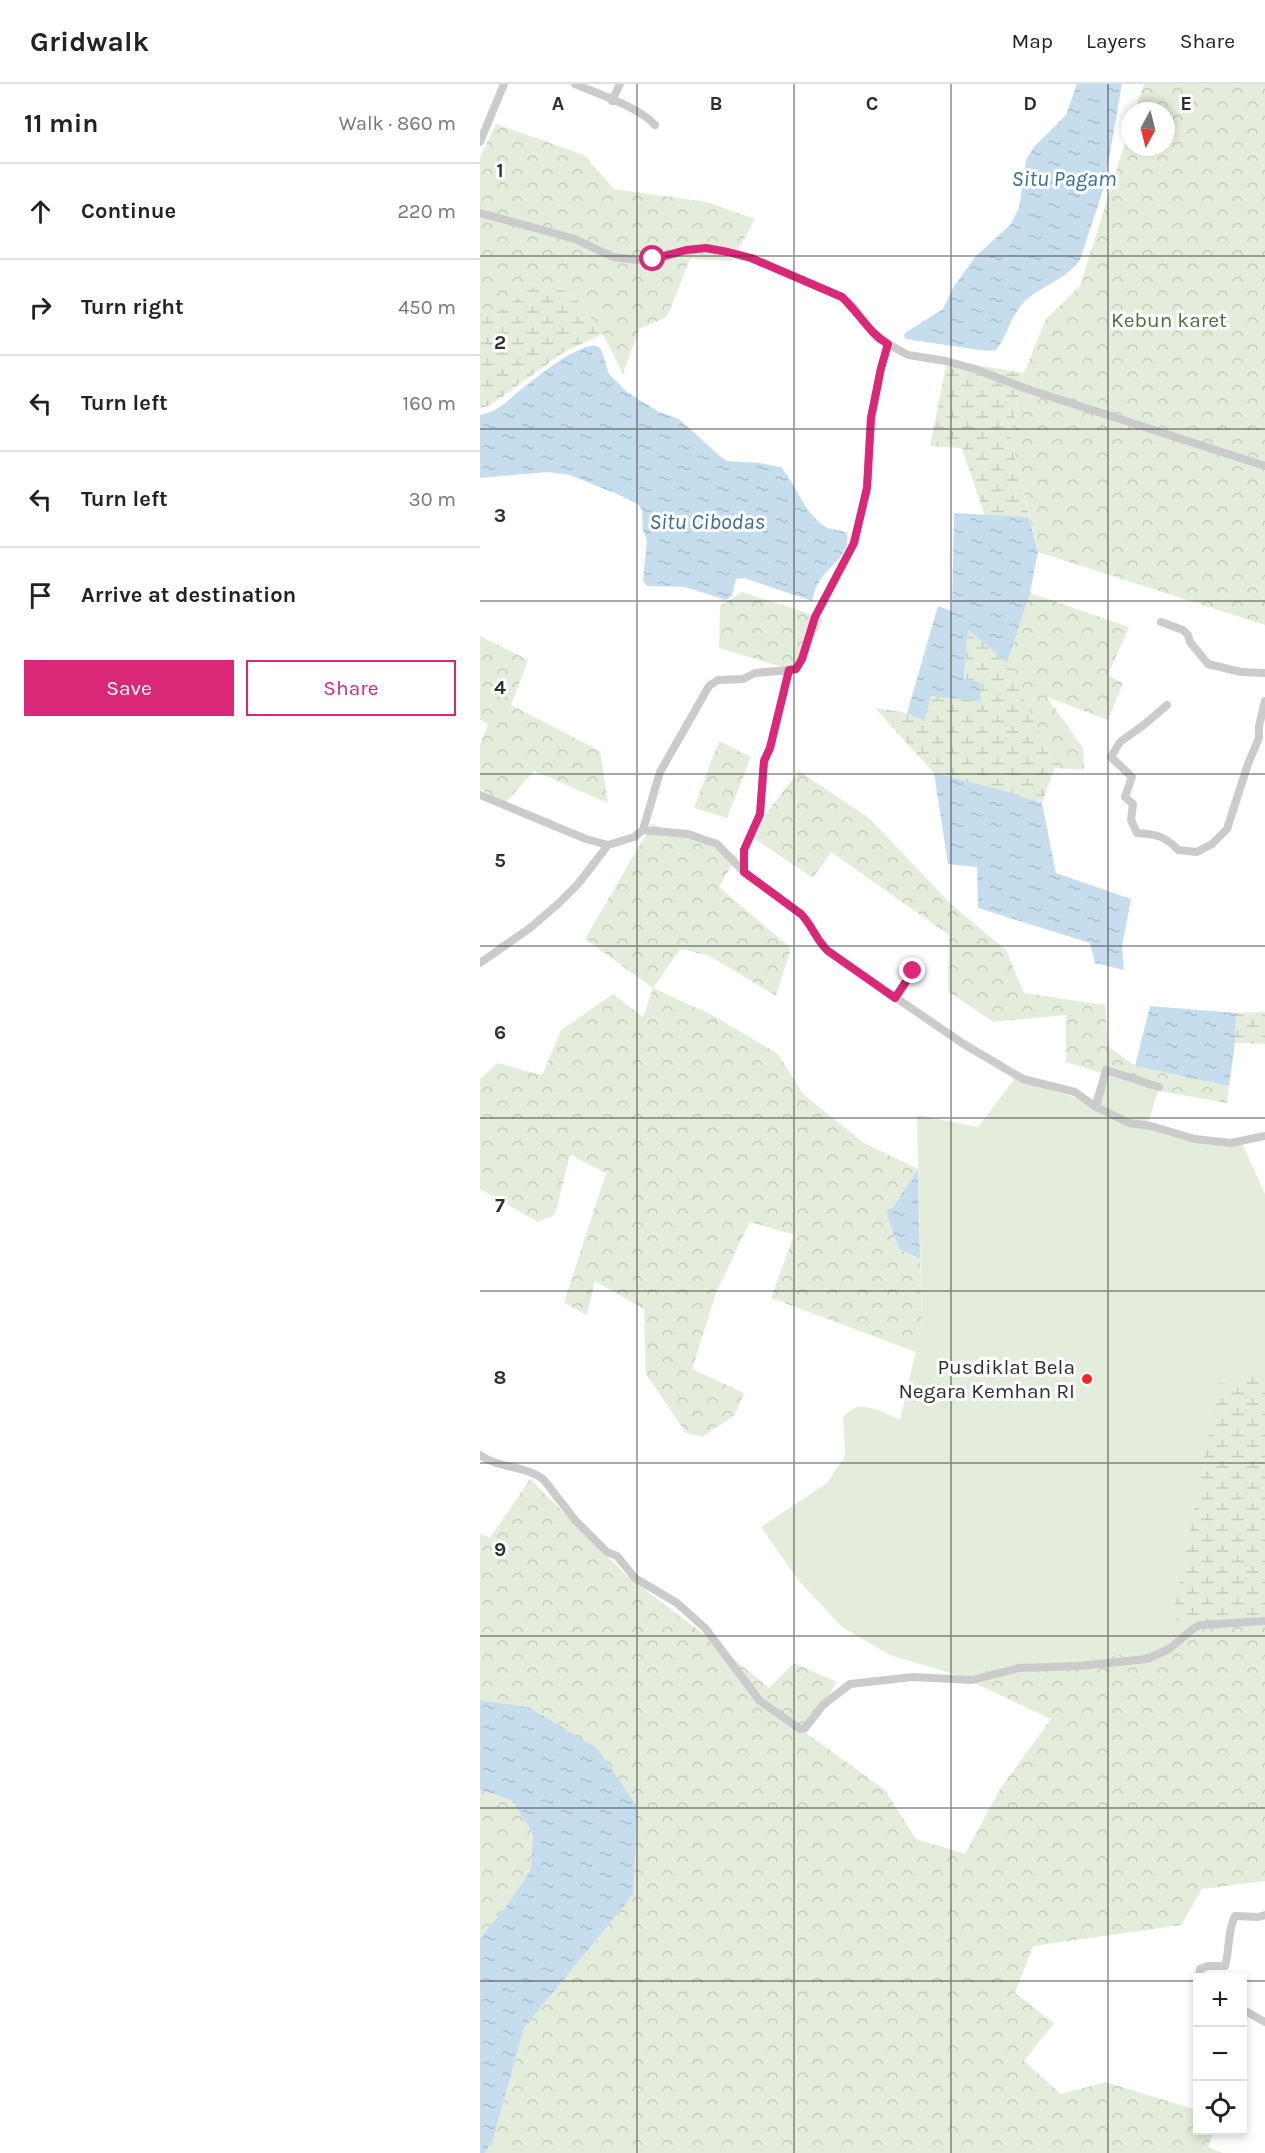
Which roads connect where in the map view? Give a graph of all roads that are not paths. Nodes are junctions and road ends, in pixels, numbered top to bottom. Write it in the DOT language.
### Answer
graph roads {
  1 [pos="504,84"];
  2 [pos="575,84"];
  3 [pos="620,84"];
  4 [pos="612,101"];
  5 [pos="655,125"];
  6 [pos="480,142"];
  7 [pos="480,213"];
  8 [pos="888,344"];
  9 [pos="1265,466"];
  10 [pos="1161,622"];
  11 [pos="789,670"];
  12 [pos="1265,673"];
  13 [pos="1265,701"];
  14 [pos="1167,705"];
  15 [pos="480,795"];
  16 [pos="644,830"];
  17 [pos="608,845"];
  18 [pos="744,872"];
  19 [pos="480,963"];
  20 [pos="913,971"];
  21 [pos="895,998"];
  22 [pos="1159,1087"];
  23 [pos="1096,1107"];
  24 [pos="1265,1136"];
  25 [pos="480,1455"];
  26 [pos="1265,1621"];
  27 [pos="1265,1915"];
  28 [pos="1199,1973"];
  29 [pos="1247,2012"];
  30 [pos="1265,2022"];
  1 -- 6 [label="street"];
  2 -- 4 [label="street"];
  3 -- 4 [label="street"];
  4 -- 5 [label="street"];
  7 -- 8 [label="street"];
  8 -- 9 [label="street"];
  8 -- 11 [label="street"];
  10 -- 12 [label="street"];
  11 -- 16 [label="street"];
  11 -- 18 [label="street"];
  13 -- 14 [label="street"];
  15 -- 17 [label="street"];
  16 -- 17 [label="street"];
  16 -- 18 [label="street"];
  17 -- 19 [label="street"];
  18 -- 21 [label="street"];
  20 -- 21 [label="street"];
  21 -- 23 [label="street"];
  22 -- 23 [label="street"];
  23 -- 24 [label="street"];
  25 -- 26 [label="street"];
  27 -- 28 [label="street"];
  29 -- 30 [label="street"];
}
